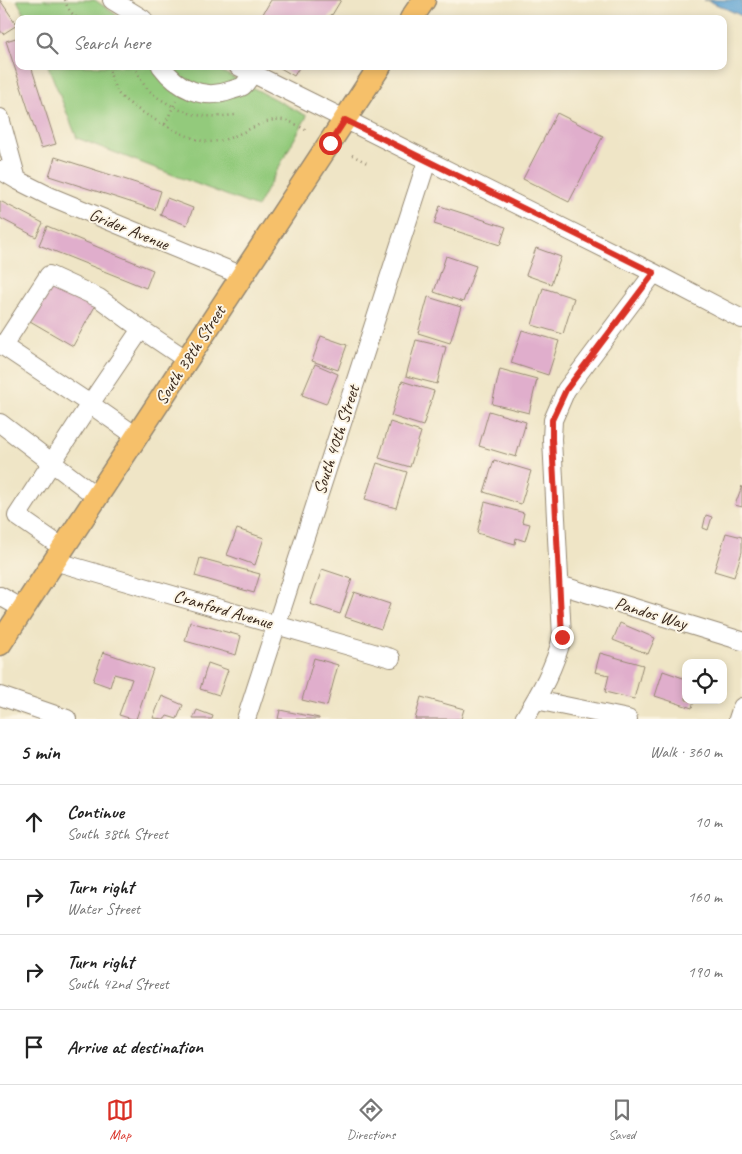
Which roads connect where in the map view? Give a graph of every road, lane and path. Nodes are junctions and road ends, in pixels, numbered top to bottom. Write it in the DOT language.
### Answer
graph roads {
  1 [pos="65,0"];
  2 [pos="112,0"];
  3 [pos="424,0"];
  4 [pos="73,15"];
  5 [pos="136,15"];
  6 [pos="415,15"];
  7 [pos="109,70"];
  8 [pos="164,70"];
  9 [pos="245,70"];
  10 [pos="377,70"];
  11 [pos="183,87"];
  12 [pos="0,118"];
  13 [pos="345,120"];
  14 [pos="164,124"];
  15 [pos="307,131"];
  16 [pos="352,155"];
  17 [pos="427,161"];
  18 [pos="367,163"];
  19 [pos="0,170"];
  20 [pos="17,180"];
  21 [pos="654,273"];
  22 [pos="243,276"];
  23 [pos="742,320"];
  24 [pos="141,329"];
  25 [pos="187,360"];
  26 [pos="90,404"];
  27 [pos="0,423"];
  28 [pos="136,436"];
  29 [pos="52,463"];
  30 [pos="97,496"];
  31 [pos="59,554"];
  32 [pos="560,585"];
  33 [pos="0,596"];
  34 [pos="23,608"];
  35 [pos="276,624"];
  36 [pos="742,641"];
  37 [pos="0,643"];
  38 [pos="391,658"];
  39 [pos="0,696"];
  40 [pos="536,700"];
  41 [pos="742,707"];
  42 [pos="23,712"];
  43 [pos="67,719"];
  44 [pos="246,719"];
  45 [pos="524,719"];
  46 [pos="628,719"];
  47 [pos="738,719"];
  1 -- 4 [label="path"];
  2 -- 5 [label="street"];
  3 -- 6 [label="main road"];
  7 -- 14 [label="path"];
  8 -- 11 [label="street"];
  9 -- 11 [label="street"];
  9 -- 13 [label="street"];
  10 -- 13 [label="main road, South 38th Street"];
  11 -- 14 [label="path"];
  12 -- 20 [label="street"];
  13 -- 17 [label="street"];
  13 -- 22 [label="main road, South 38th Street"];
  14 -- 15 [label="path"];
  16 -- 18 [label="path"];
  17 -- 21 [label="street"];
  17 -- 35 [label="street, South 40th Street"];
  19 -- 20 [label="street, Grider Avenue"];
  20 -- 22 [label="street, Grider Avenue"];
  21 -- 23 [label="street"];
  21 -- 32 [label="street"];
  22 -- 25 [label="main road, South 38th Street"];
  24 -- 25 [label="street"];
  24 -- 26 [label="street"];
  24 -- 26 [label="street"];
  25 -- 28 [label="main road, South 38th Street"];
  26 -- 28 [label="street"];
  26 -- 29 [label="street"];
  27 -- 29 [label="street"];
  28 -- 30 [label="main road, South 38th Street"];
  29 -- 30 [label="street"];
  29 -- 31 [label="street, Cranford Avenue"];
  30 -- 31 [label="main road, South 38th Street"];
  31 -- 34 [label="main road, South 38th Street"];
  31 -- 35 [label="street, Cranford Avenue"];
  32 -- 36 [label="street, Pandos Way"];
  32 -- 40 [label="street"];
  33 -- 34 [label="street"];
  34 -- 37 [label="main road, South 38th Street"];
  35 -- 38 [label="street, Cranford Avenue"];
  35 -- 44 [label="street, South 40th Street"];
  39 -- 42 [label="street"];
  40 -- 45 [label="street"];
  40 -- 46 [label="street"];
  41 -- 47 [label="street"];
  42 -- 43 [label="street"];
}
